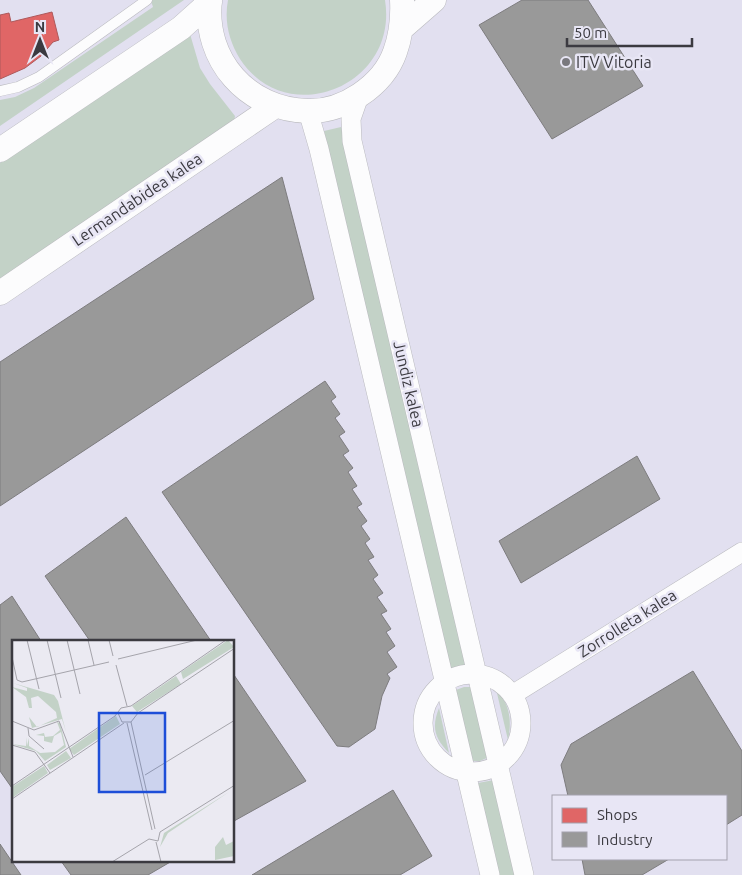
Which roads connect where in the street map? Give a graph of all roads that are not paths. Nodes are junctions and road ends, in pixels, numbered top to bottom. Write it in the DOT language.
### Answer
graph roads {
  1 [pos="147,0"];
  2 [pos="402,0"];
  3 [pos="434,0"];
  4 [pos="210,1"];
  5 [pos="402,28"];
  6 [pos="0,91"];
  7 [pos="359,96"];
  8 [pos="275,106"];
  9 [pos="308,111"];
  10 [pos="0,150"];
  11 [pos="0,293"];
  12 [pos="742,552"];
  13 [pos="477,673"];
  14 [pos="445,682"];
  15 [pos="512,695"];
  16 [pos="498,765"];
  17 [pos="466,772"];
  18 [pos="490,875"];
  19 [pos="524,875"];
  1 -- 6 [label="lane"];
  2 -- 5 [label="street"];
  3 -- 5 [label="street"];
  4 -- 8 [label="street"];
  4 -- 10 [label="street"];
  5 -- 7 [label="street"];
  7 -- 9 [label="street"];
  7 -- 13 [label="street, Jundiz kalea"];
  8 -- 9 [label="street"];
  8 -- 11 [label="street, Lermandabidea kalea"];
  9 -- 14 [label="street, Jundiz kalea"];
  12 -- 15 [label="street, Zorrolleta kalea"];
  13 -- 14 [label="street"];
  13 -- 15 [label="street"];
  13 -- 16 [label="street, Jundiz kalea"];
  14 -- 17 [label="street, Jundiz kalea"];
  14 -- 17 [label="street"];
  15 -- 16 [label="street"];
  16 -- 17 [label="street"];
  16 -- 19 [label="street, Jundiz kalea"];
  17 -- 18 [label="street, Jundiz kalea"];
}
